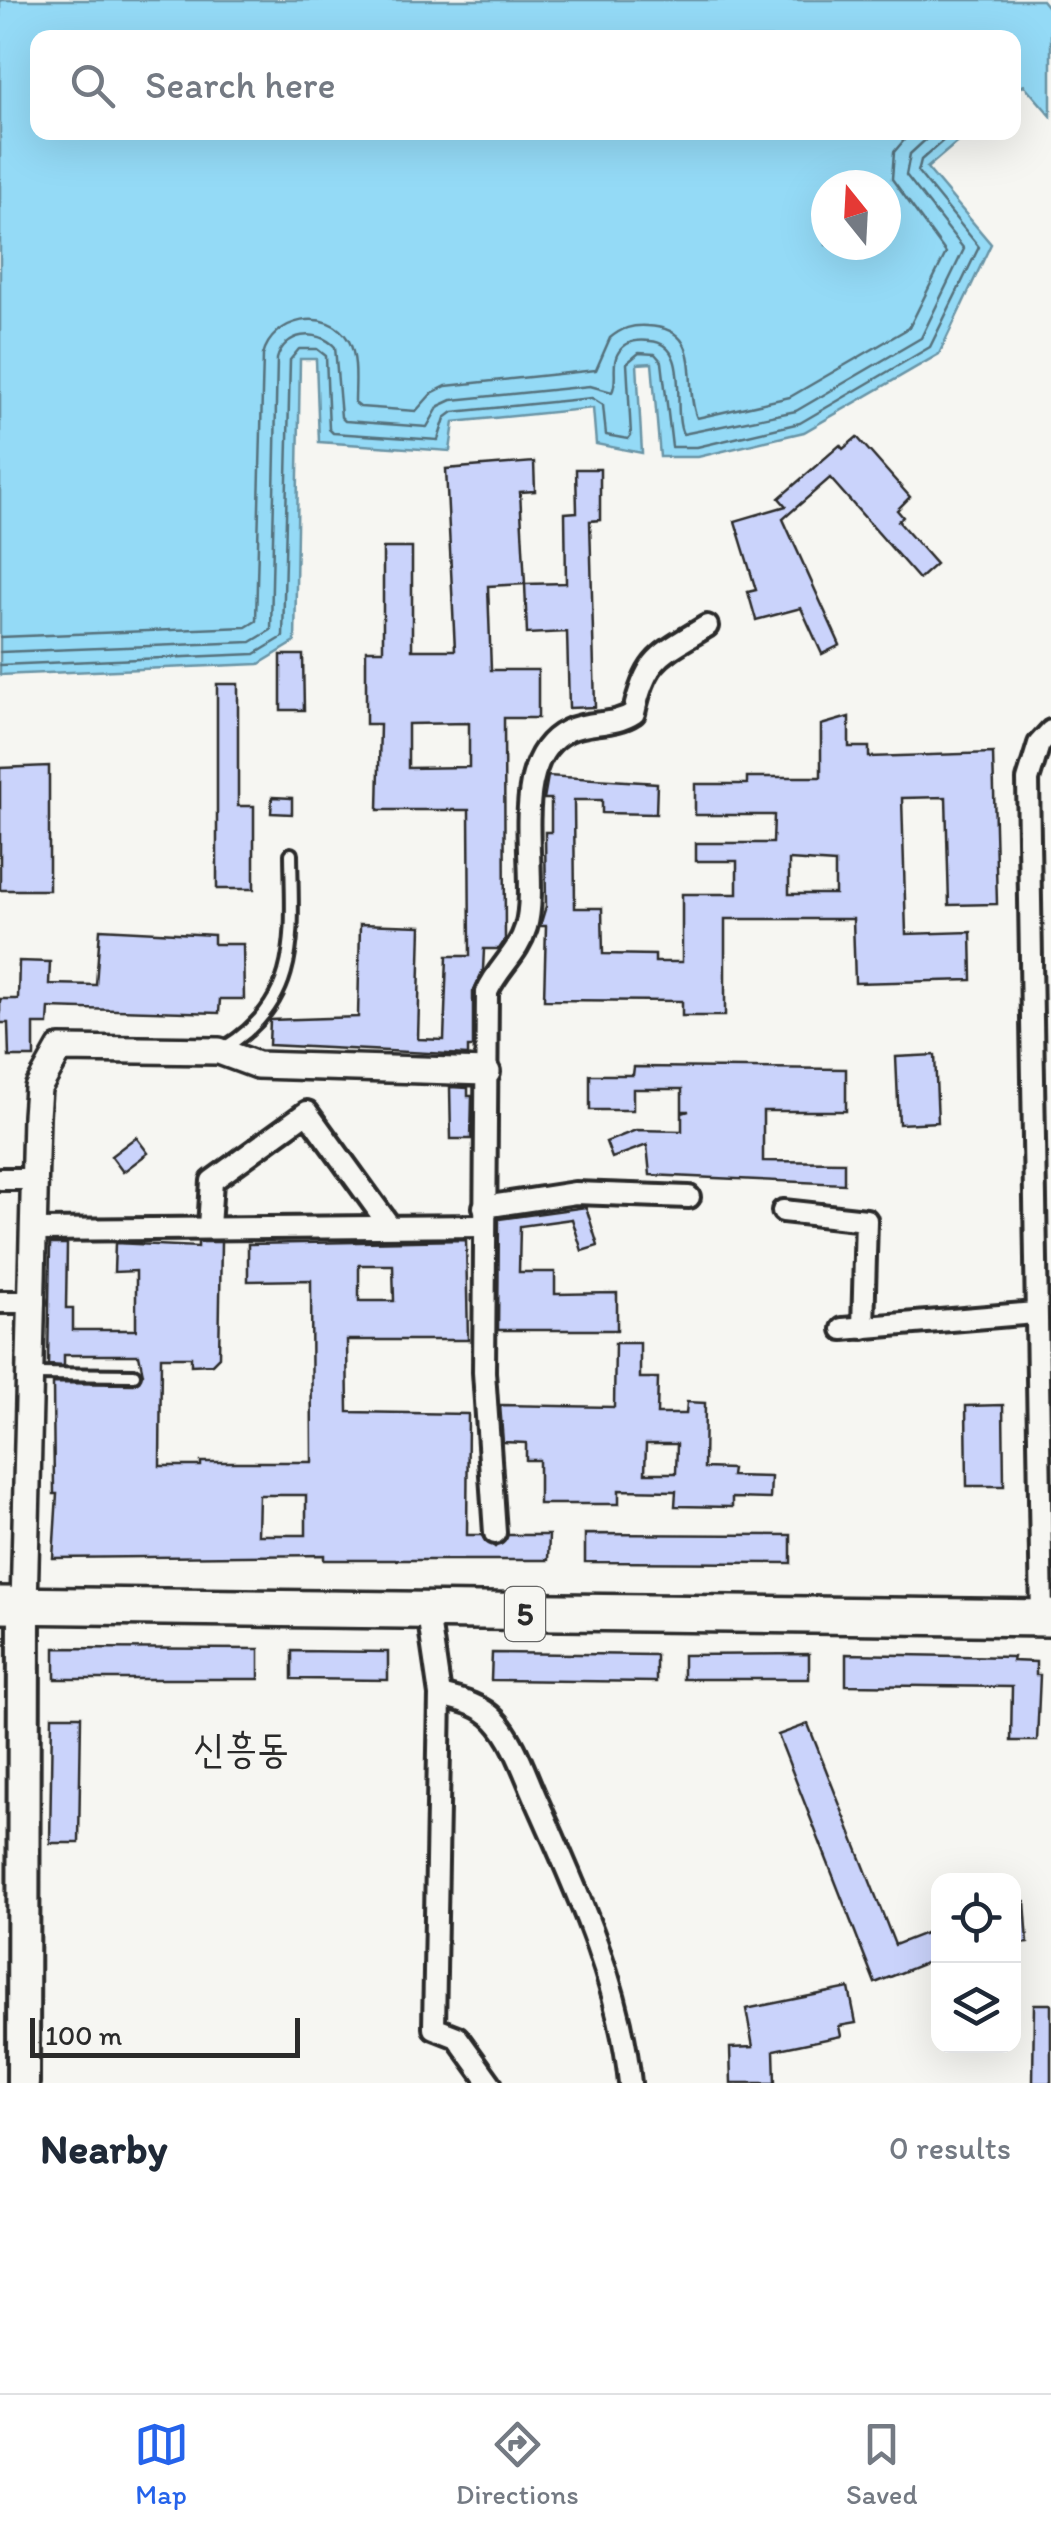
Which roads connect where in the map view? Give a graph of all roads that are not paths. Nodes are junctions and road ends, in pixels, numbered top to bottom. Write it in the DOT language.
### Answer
graph roads {
  1 [pos="706,626"];
  2 [pos="1051,731"];
  3 [pos="291,854"];
  4 [pos="219,1052"];
  5 [pos="487,1072"];
  6 [pos="0,1179"];
  7 [pos="36,1179"];
  8 [pos="690,1197"];
  9 [pos="784,1212"];
  10 [pos="483,1216"];
  11 [pos="389,1225"];
  12 [pos="209,1228"];
  13 [pos="36,1230"];
  14 [pos="0,1302"];
  15 [pos="34,1302"];
  16 [pos="1034,1313"];
  17 [pos="32,1374"];
  18 [pos="134,1375"];
  19 [pos="495,1533"];
  20 [pos="12,1606"];
  21 [pos="428,1613"];
  22 [pos="1048,1626"];
  23 [pos="440,1695"];
  24 [pos="11,2038"];
  25 [pos="23,2083"];
  26 [pos="490,2083"];
  27 [pos="630,2083"];
  1 -- 5 [label="street"];
  2 -- 16 [label="street"];
  3 -- 4 [label="lane"];
  4 -- 5 [label="street"];
  4 -- 7 [label="street"];
  5 -- 10 [label="street"];
  6 -- 7 [label="street"];
  7 -- 13 [label="street"];
  8 -- 10 [label="street"];
  9 -- 16 [label="street"];
  10 -- 11 [label="street"];
  10 -- 19 [label="street"];
  11 -- 12 [label="street"];
  11 -- 12 [label="street"];
  12 -- 13 [label="street"];
  13 -- 15 [label="street"];
  14 -- 15 [label="street"];
  15 -- 17 [label="street"];
  16 -- 22 [label="street"];
  17 -- 18 [label="lane"];
  17 -- 20 [label="street"];
  20 -- 21 [label="highway, 5"];
  20 -- 24 [label="main road"];
  21 -- 22 [label="highway, 5"];
  21 -- 23 [label="street"];
  23 -- 26 [label="street"];
  23 -- 27 [label="street"];
  24 -- 25 [label="main road"];
}
